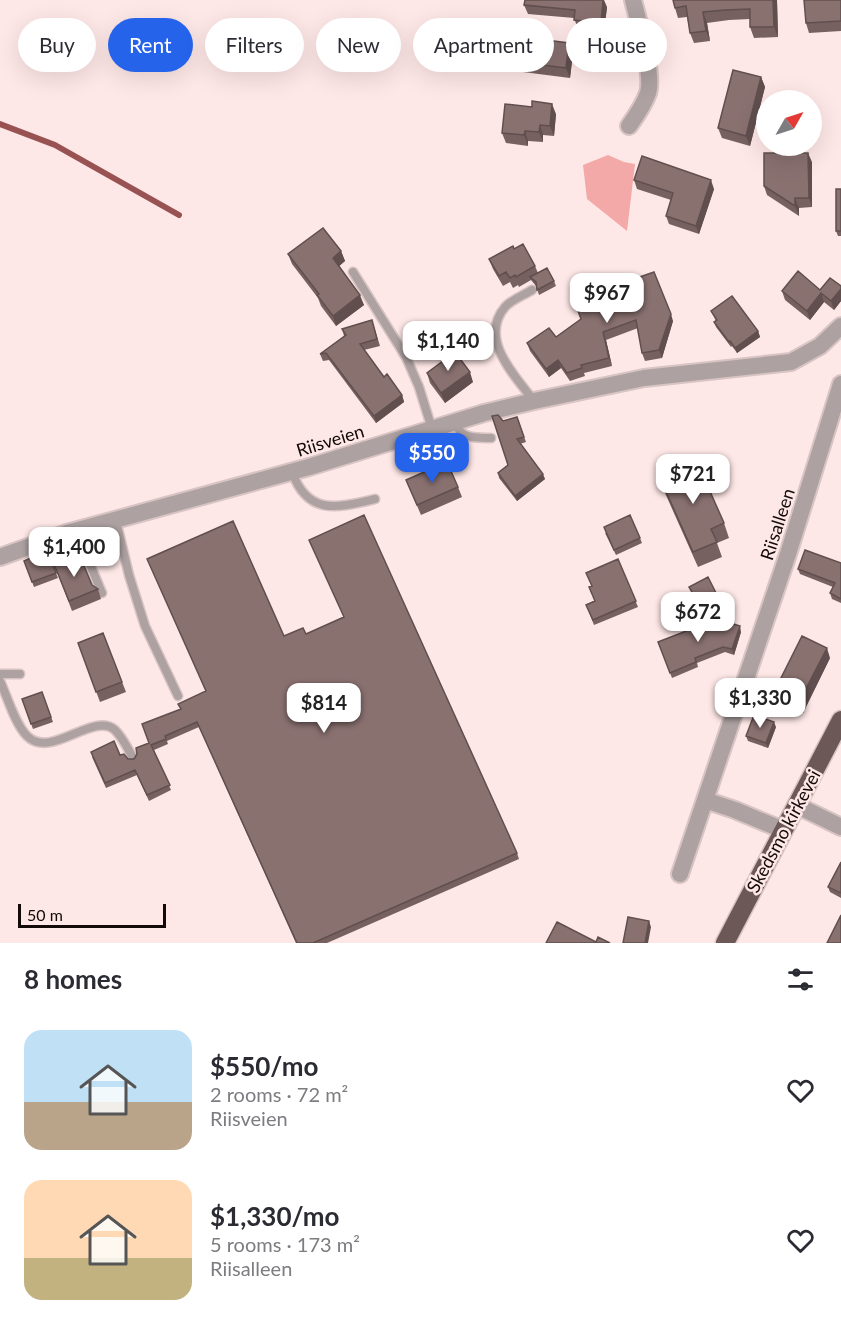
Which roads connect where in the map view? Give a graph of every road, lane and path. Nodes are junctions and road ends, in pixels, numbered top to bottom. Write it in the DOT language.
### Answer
graph roads {
  1 [pos="633,0"];
  2 [pos="629,126"];
  3 [pos="353,272"];
  4 [pos="532,290"];
  5 [pos="841,326"];
  6 [pos="841,384"];
  7 [pos="534,401"];
  8 [pos="454,422"];
  9 [pos="432,429"];
  10 [pos="490,438"];
  11 [pos="292,472"];
  12 [pos="375,500"];
  13 [pos="116,521"];
  14 [pos="76,531"];
  15 [pos="0,557"];
  16 [pos="102,594"];
  17 [pos="0,674"];
  18 [pos="20,674"];
  19 [pos="0,681"];
  20 [pos="178,696"];
  21 [pos="841,720"];
  22 [pos="133,758"];
  23 [pos="705,800"];
  24 [pos="796,805"];
  25 [pos="841,827"];
  26 [pos="783,830"];
  27 [pos="680,874"];
  28 [pos="725,943"];
  1 -- 2 [label="street"];
  3 -- 9 [label="lane"];
  4 -- 7 [label="lane"];
  5 -- 7 [label="street, Riisveien"];
  6 -- 23 [label="street, Riisalleen"];
  7 -- 8 [label="street, Riisveien"];
  8 -- 9 [label="street, Riisveien"];
  8 -- 10 [label="lane"];
  9 -- 11 [label="street, Riisveien"];
  11 -- 12 [label="lane"];
  11 -- 13 [label="street, Riisveien"];
  13 -- 14 [label="street, Riisveien"];
  13 -- 20 [label="lane"];
  14 -- 15 [label="street, Riisveien"];
  14 -- 16 [label="lane"];
  17 -- 18 [label="lane"];
  19 -- 22 [label="lane"];
  21 -- 24 [label="highway, Skedsmo kirkevei"];
  23 -- 26 [label="street"];
  23 -- 27 [label="street, Riisalleen"];
  24 -- 25 [label="street"];
  24 -- 26 [label="highway, Skedsmo kirkevei"];
  26 -- 28 [label="highway, Skedsmo kirkevei"];
}
